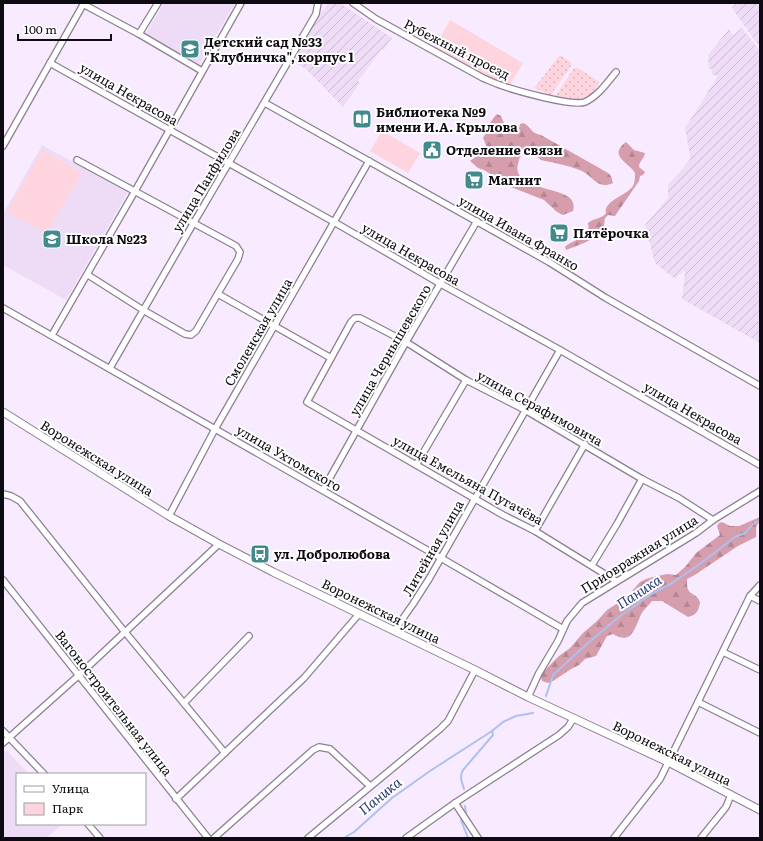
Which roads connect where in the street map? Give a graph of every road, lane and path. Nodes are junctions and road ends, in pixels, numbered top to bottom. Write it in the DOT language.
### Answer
graph roads {
  1 [pos="158,3"];
  2 [pos="241,3"];
  3 [pos="318,3"];
  4 [pos="353,3"];
  5 [pos="84,4"];
  6 [pos="139,34"];
  7 [pos="50,63"];
  8 [pos="202,71"];
  9 [pos="616,72"];
  10 [pos="265,103"];
  11 [pos="169,131"];
  12 [pos="3,146"];
  13 [pos="78,160"];
  14 [pos="369,161"];
  15 [pos="228,163"];
  16 [pos="136,191"];
  17 [pos="477,221"];
  18 [pos="334,222"];
  19 [pos="193,224"];
  20 [pos="88,275"];
  21 [pos="441,284"];
  22 [pos="218,294"];
  23 [pos="3,308"];
  24 [pos="143,310"];
  25 [pos="275,326"];
  26 [pos="52,335"];
  27 [pos="406,342"];
  28 [pos="560,350"];
  29 [pos="331,358"];
  30 [pos="110,368"];
  31 [pos="466,380"];
  32 [pos="760,386"];
  33 [pos="525,410"];
  34 [pos="3,412"];
  35 [pos="215,429"];
  36 [pos="357,430"];
  37 [pos="585,444"];
  38 [pos="416,465"];
  39 [pos="760,465"];
  40 [pos="642,478"];
  41 [pos="323,490"];
  42 [pos="760,491"];
  43 [pos="3,494"];
  44 [pos="474,498"];
  45 [pos="169,516"];
  46 [pos="713,520"];
  47 [pos="535,531"];
  48 [pos="219,544"];
  49 [pos="441,558"];
  50 [pos="592,565"];
  51 [pos="3,580"];
  52 [pos="616,581"];
  53 [pos="760,585"];
  54 [pos="750,596"];
  55 [pos="760,601"];
  56 [pos="359,614"];
  57 [pos="563,629"];
  58 [pos="394,631"];
  59 [pos="125,632"];
  60 [pos="249,636"];
  61 [pos="723,652"];
  62 [pos="475,670"];
  63 [pos="760,670"];
  64 [pos="78,676"];
  65 [pos="528,698"];
  66 [pos="698,702"];
  67 [pos="184,704"];
  68 [pos="573,719"];
  69 [pos="3,731"];
  70 [pos="760,733"];
  71 [pos="9,738"];
  72 [pos="3,743"];
  73 [pos="225,753"];
  74 [pos="668,762"];
  75 [pos="43,773"];
  76 [pos="370,786"];
  77 [pos="731,795"];
  78 [pos="176,799"];
  79 [pos="455,803"];
  80 [pos="760,810"];
  81 [pos="89,825"];
  82 [pos="100,838"];
  83 [pos="208,838"];
  84 [pos="214,838"];
  85 [pos="308,838"];
  86 [pos="406,838"];
  87 [pos="478,838"];
  88 [pos="614,838"];
  89 [pos="701,838"];
  1 -- 6 [label="street"];
  2 -- 8 [label="street"];
  3 -- 10 [label="street, улица Панфилова"];
  4 -- 9 [label="street, Рубежный проезд"];
  5 -- 6 [label="street"];
  5 -- 7 [label="street"];
  6 -- 8 [label="street"];
  7 -- 11 [label="street, улица Некрасова"];
  7 -- 12 [label="street"];
  8 -- 11 [label="street"];
  10 -- 14 [label="street, улица Ивана Франко"];
  10 -- 15 [label="street, улица Панфилова"];
  11 -- 15 [label="street, улица Некрасова"];
  11 -- 16 [label="street"];
  13 -- 16 [label="street"];
  14 -- 17 [label="street, улица Ивана Франко"];
  14 -- 18 [label="street, Смоленская улица"];
  15 -- 18 [label="street, улица Некрасова"];
  15 -- 19 [label="street, улица Панфилова"];
  16 -- 19 [label="street"];
  16 -- 20 [label="street"];
  17 -- 21 [label="street, улица Чернышевского"];
  17 -- 32 [label="street, улица Ивана Франко"];
  18 -- 21 [label="street, улица Некрасова"];
  18 -- 25 [label="street, Смоленская улица"];
  19 -- 22 [label="street"];
  19 -- 24 [label="street, улица Панфилова"];
  20 -- 24 [label="street"];
  20 -- 26 [label="street"];
  21 -- 27 [label="street, улица Чернышевского"];
  21 -- 28 [label="street, улица Некрасова"];
  22 -- 24 [label="street"];
  22 -- 25 [label="street"];
  23 -- 26 [label="street, улица Ухтомского"];
  24 -- 30 [label="street, улица Панфилова"];
  25 -- 29 [label="street"];
  25 -- 35 [label="street, Смоленская улица"];
  26 -- 30 [label="street, улица Ухтомского"];
  27 -- 29 [label="street, улица Серафимовича"];
  27 -- 31 [label="street, улица Серафимовича"];
  27 -- 36 [label="street, улица Чернышевского"];
  28 -- 33 [label="street, Литейная улица"];
  28 -- 39 [label="street, улица Некрасова"];
  29 -- 36 [label="street, улица Емельяна Пугачёва"];
  30 -- 35 [label="street, улица Ухтомского"];
  31 -- 33 [label="street, улица Серафимовича"];
  31 -- 38 [label="street"];
  33 -- 37 [label="street, улица Серафимовича"];
  33 -- 44 [label="street, Литейная улица"];
  34 -- 45 [label="street, Воронежская улица"];
  35 -- 41 [label="street, улица Ухтомского"];
  35 -- 45 [label="street, Смоленская улица"];
  36 -- 38 [label="street, улица Емельяна Пугачёва"];
  36 -- 41 [label="street, улица Чернышевского"];
  37 -- 40 [label="street, улица Серафимовича"];
  37 -- 47 [label="street"];
  38 -- 44 [label="street, улица Емельяна Пугачёва"];
  40 -- 46 [label="street, улица Серафимовича"];
  40 -- 50 [label="street"];
  41 -- 49 [label="street, улица Ухтомского"];
  42 -- 46 [label="street, Приовражная улица"];
  43 -- 59 [label="street"];
  44 -- 47 [label="street, улица Емельяна Пугачёва"];
  44 -- 49 [label="street, Литейная улица"];
  45 -- 48 [label="street, Воронежская улица"];
  46 -- 52 [label="street, Приовражная улица"];
  47 -- 50 [label="street, улица Емельяна Пугачёва"];
  48 -- 56 [label="street, Воронежская улица"];
  48 -- 59 [label="street"];
  49 -- 57 [label="street, улица Ухтомского"];
  49 -- 58 [label="street, Литейная улица"];
  50 -- 52 [label="street, улица Емельяна Пугачёва"];
  51 -- 64 [label="street, Вагоностроительная улица"];
  52 -- 57 [label="street, Приовражная улица"];
  53 -- 54 [label="street"];
  54 -- 55 [label="street"];
  54 -- 61 [label="street"];
  56 -- 58 [label="street, Воронежская улица"];
  56 -- 73 [label="street"];
  57 -- 65 [label="street, Приовражная улица"];
  58 -- 62 [label="street, Воронежская улица"];
  59 -- 64 [label="street"];
  59 -- 67 [label="street"];
  60 -- 67 [label="street"];
  61 -- 63 [label="street"];
  61 -- 66 [label="street"];
  62 -- 65 [label="street, Воронежская улица"];
  62 -- 76 [label="street"];
  64 -- 71 [label="street"];
  64 -- 78 [label="street, Вагоностроительная улица"];
  65 -- 68 [label="street, Воронежская улица"];
  66 -- 70 [label="street"];
  66 -- 74 [label="street"];
  67 -- 73 [label="street"];
  68 -- 74 [label="street, Воронежская улица"];
  68 -- 79 [label="street"];
  69 -- 71 [label="street"];
  71 -- 72 [label="street"];
  71 -- 75 [label="street"];
  73 -- 78 [label="street"];
  74 -- 77 [label="street, Воронежская улица"];
  74 -- 88 [label="street"];
  76 -- 84 [label="street"];
  76 -- 85 [label="street"];
  77 -- 80 [label="street, Воронежская улица"];
  77 -- 89 [label="street"];
  78 -- 83 [label="street, Вагоностроительная улица"];
  79 -- 86 [label="street"];
  79 -- 87 [label="street"];
  81 -- 82 [label="street"];
}
